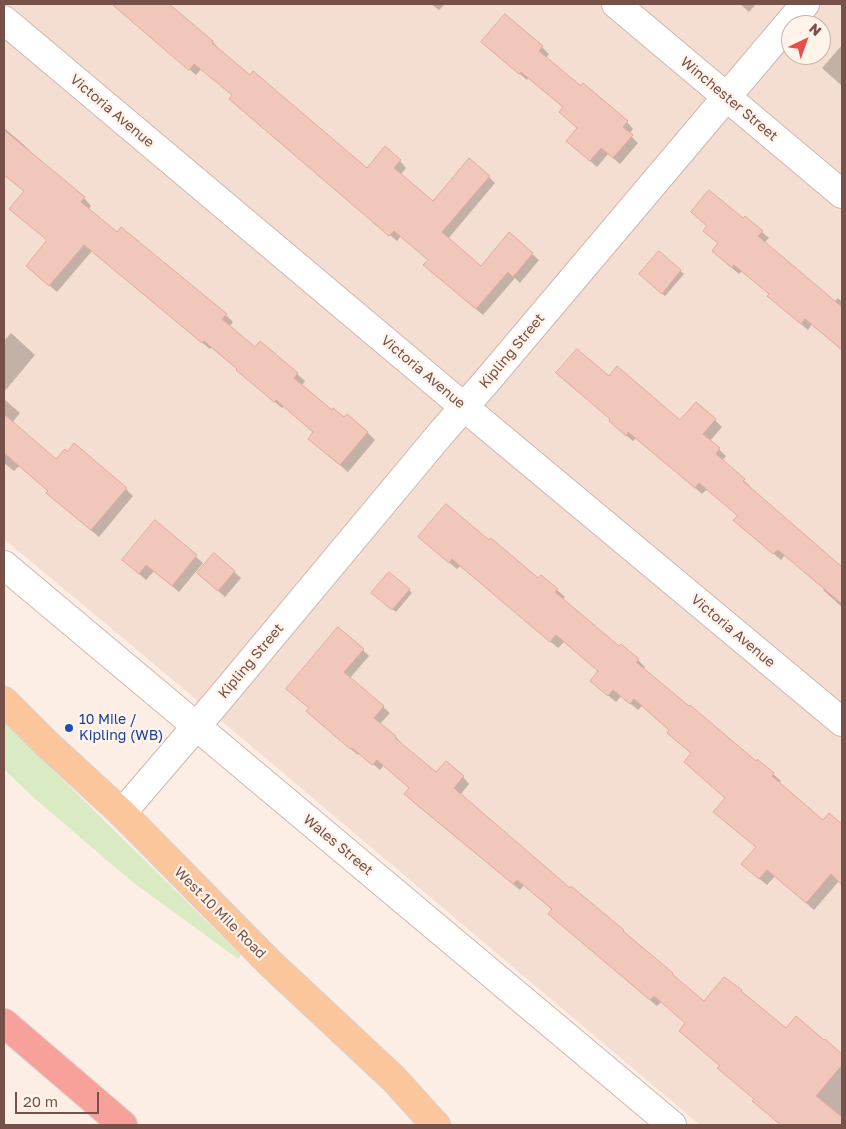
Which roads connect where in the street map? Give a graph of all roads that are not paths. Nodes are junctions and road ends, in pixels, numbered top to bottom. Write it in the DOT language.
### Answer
graph roads {
  1 [pos="616,4"];
  2 [pos="805,4"];
  3 [pos="4,20"];
  4 [pos="727,97"];
  5 [pos="842,194"];
  6 [pos="464,407"];
  7 [pos="4,565"];
  8 [pos="4,701"];
  9 [pos="842,722"];
  10 [pos="197,726"];
  11 [pos="122,813"];
  12 [pos="4,1023"];
  13 [pos="122,1125"];
  14 [pos="436,1125"];
  15 [pos="672,1125"];
  1 -- 4 [label="street, Winchester Street"];
  2 -- 4 [label="street, Kipling Street"];
  3 -- 6 [label="street, Victoria Avenue"];
  4 -- 5 [label="street, Winchester Street"];
  4 -- 6 [label="street, Kipling Street"];
  6 -- 9 [label="street, Victoria Avenue"];
  6 -- 10 [label="street, Kipling Street"];
  7 -- 10 [label="street, Wales Street"];
  8 -- 11 [label="main road, West 10 Mile Road"];
  10 -- 11 [label="street, Kipling Street"];
  10 -- 15 [label="street, Wales Street"];
  11 -- 14 [label="main road, West 10 Mile Road"];
  12 -- 13 [label="highway"];
}
